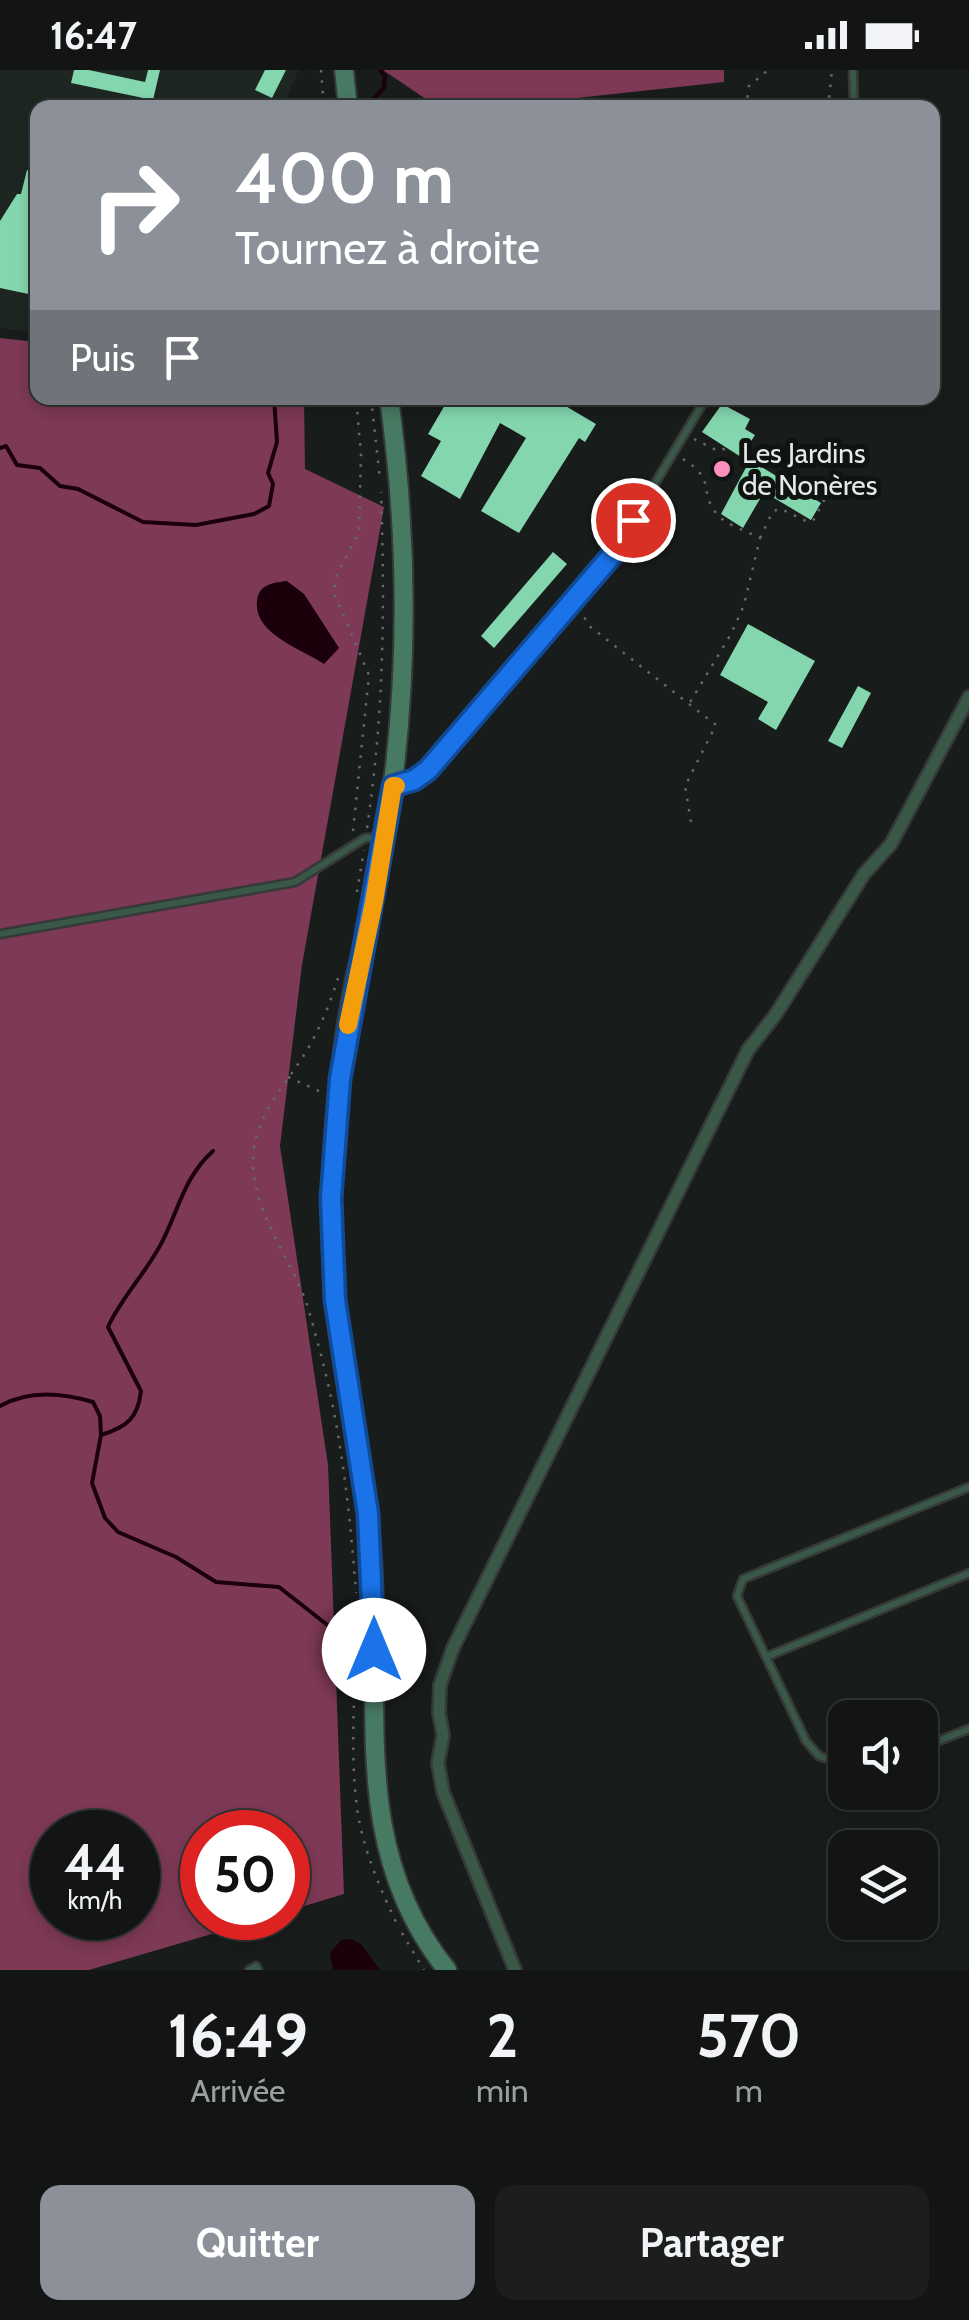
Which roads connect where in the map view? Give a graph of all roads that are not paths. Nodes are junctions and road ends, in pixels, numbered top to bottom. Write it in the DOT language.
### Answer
graph roads {
  1 [pos="344,70"];
  2 [pos="853,70"];
  3 [pos="347,100"];
  4 [pos="854,100"];
  5 [pos="391,405"];
  6 [pos="702,405"];
  7 [pos="969,697"];
  8 [pos="393,786"];
  9 [pos="386,837"];
  10 [pos="0,934"];
  11 [pos="969,1487"];
  12 [pos="969,1572"];
  13 [pos="766,1657"];
  14 [pos="969,1729"];
  15 [pos="938,1741"];
  16 [pos="828,1759"];
  17 [pos="249,1970"];
  18 [pos="258,1970"];
  19 [pos="447,1970"];
  20 [pos="516,1970"];
  1 -- 3 [label="main road"];
  2 -- 4 [label="lane"];
  5 -- 8 [label="main road"];
  6 -- 8 [label="lane"];
  7 -- 20 [label="street"];
  8 -- 9 [label="main road"];
  9 -- 10 [label="lane"];
  9 -- 19 [label="main road"];
  11 -- 13 [label="lane"];
  12 -- 13 [label="lane"];
  13 -- 16 [label="lane"];
  14 -- 15 [label="lane"];
  17 -- 18 [label="lane"];
}
